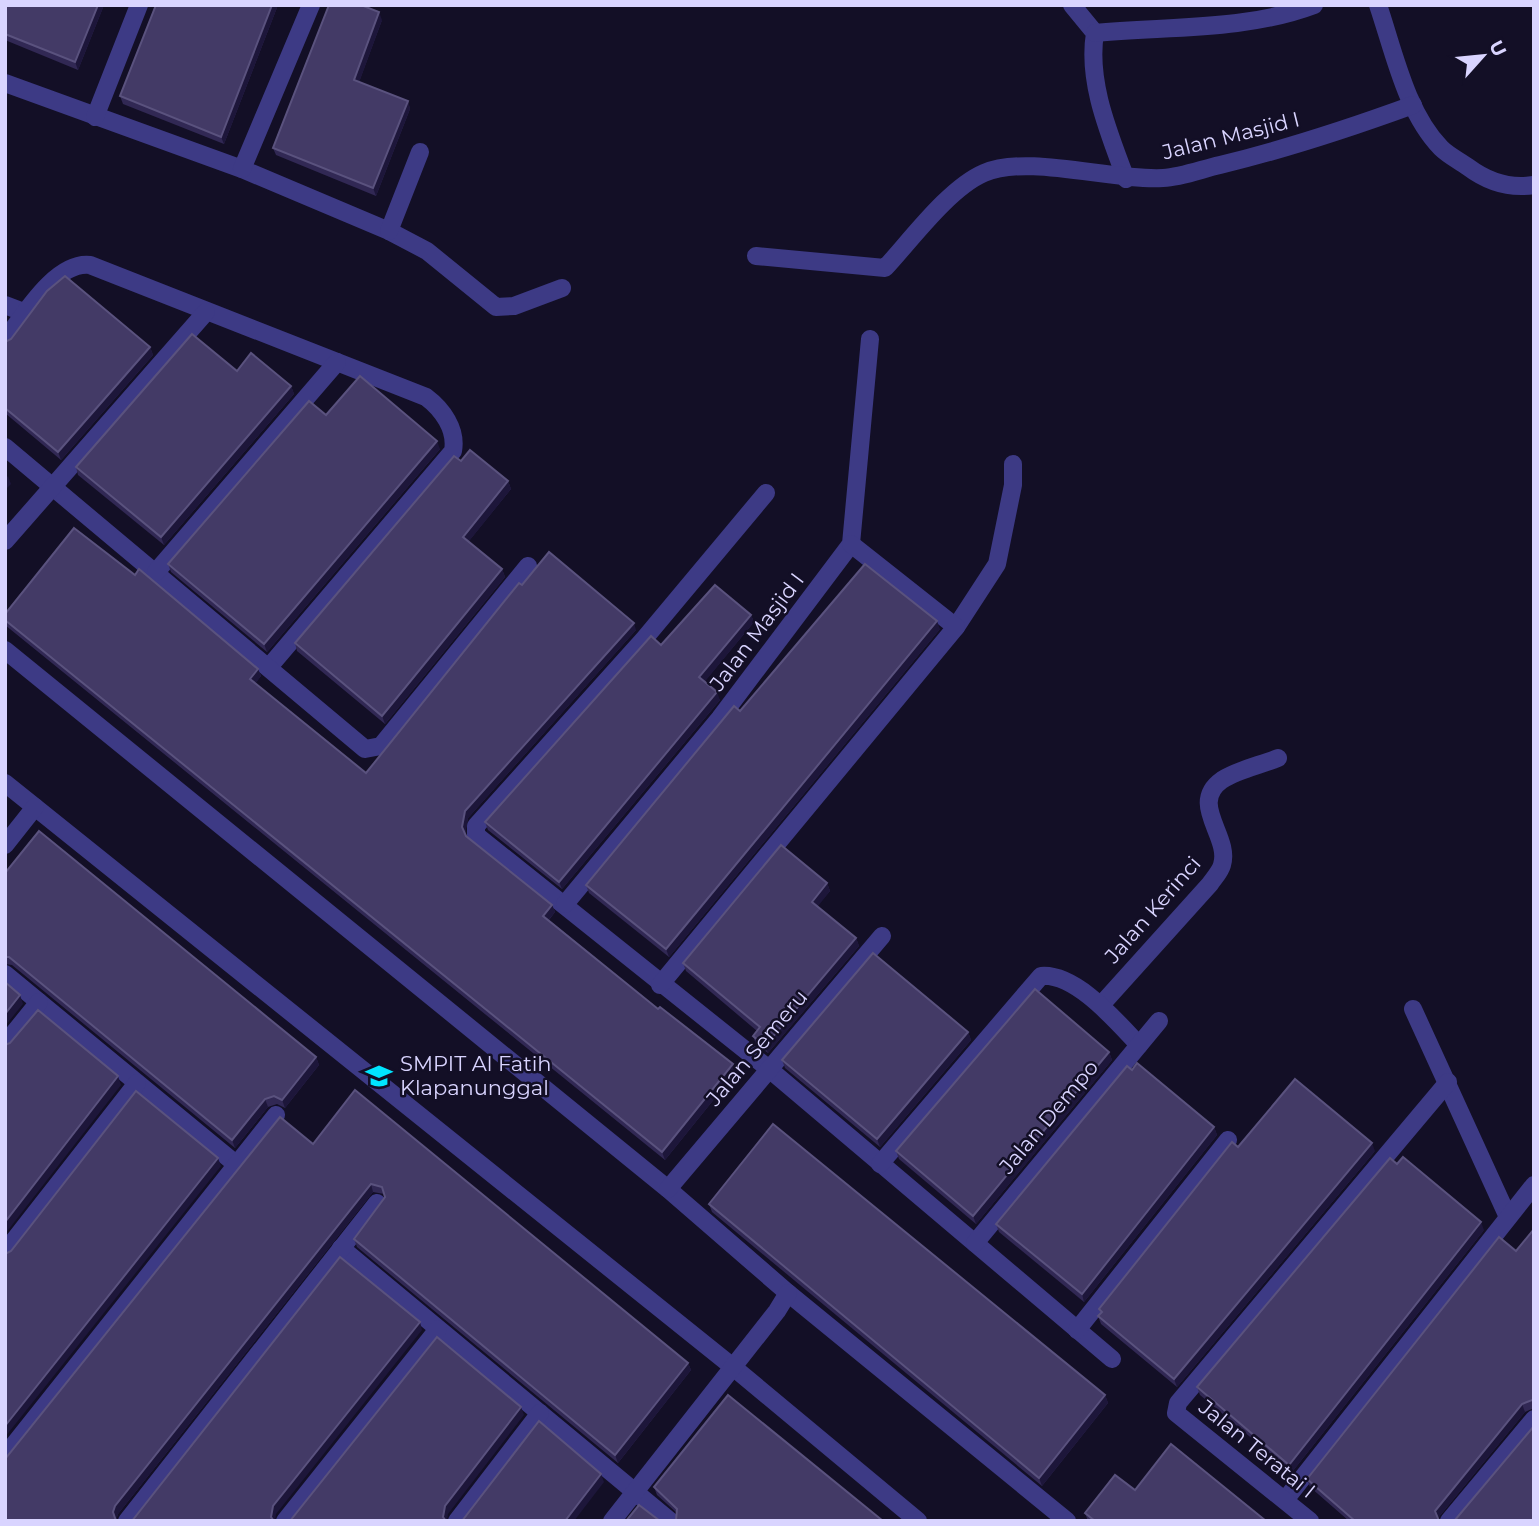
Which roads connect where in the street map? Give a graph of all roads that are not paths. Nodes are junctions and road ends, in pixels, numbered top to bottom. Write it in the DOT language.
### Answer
graph roads {
  1 [pos="139,5"];
  2 [pos="311,5"];
  3 [pos="1072,5"];
  4 [pos="1314,5"];
  5 [pos="1378,5"];
  6 [pos="1095,33"];
  7 [pos="5,83"];
  8 [pos="1413,105"];
  9 [pos="95,117"];
  10 [pos="420,152"];
  11 [pos="242,169"];
  12 [pos="1126,179"];
  13 [pos="1534,185"];
  14 [pos="389,231"];
  15 [pos="756,256"];
  16 [pos="562,288"];
  17 [pos="5,305"];
  18 [pos="206,312"];
  19 [pos="26,313"];
  20 [pos="870,339"];
  21 [pos="5,340"];
  22 [pos="337,362"];
  23 [pos="5,447"];
  24 [pos="1013,464"];
  25 [pos="53,489"];
  26 [pos="766,493"];
  27 [pos="5,541"];
  28 [pos="851,544"];
  29 [pos="528,566"];
  30 [pos="156,572"];
  31 [pos="956,627"];
  32 [pos="5,650"];
  33 [pos="270,667"];
  34 [pos="1278,758"];
  35 [pos="5,783"];
  36 [pos="35,807"];
  37 [pos="5,845"];
  38 [pos="565,904"];
  39 [pos="882,936"];
  40 [pos="5,974"];
  41 [pos="660,985"];
  42 [pos="38,1002"];
  43 [pos="1101,1005"];
  44 [pos="1413,1009"];
  45 [pos="1159,1021"];
  46 [pos="5,1044"];
  47 [pos="1139,1045"];
  48 [pos="769,1069"];
  49 [pos="1448,1082"];
  50 [pos="137,1083"];
  51 [pos="276,1115"];
  52 [pos="1228,1140"];
  53 [pos="880,1164"];
  54 [pos="237,1165"];
  55 [pos="1534,1185"];
  56 [pos="668,1189"];
  57 [pos="377,1203"];
  58 [pos="1508,1217"];
  59 [pos="975,1243"];
  60 [pos="341,1248"];
  61 [pos="5,1252"];
  62 [pos="788,1293"];
  63 [pos="438,1329"];
  64 [pos="1077,1330"];
  65 [pos="1112,1359"];
  66 [pos="733,1367"];
  67 [pos="540,1413"];
  68 [pos="1534,1419"];
  69 [pos="5,1456"];
  70 [pos="635,1492"];
  71 [pos="1285,1500"];
  72 [pos="127,1521"];
  73 [pos="285,1521"];
  74 [pos="457,1521"];
  75 [pos="612,1521"];
  76 [pos="670,1521"];
  77 [pos="918,1521"];
  78 [pos="1067,1521"];
  79 [pos="1310,1521"];
  80 [pos="1449,1521"];
  1 -- 9 [label="street"];
  2 -- 11 [label="street"];
  3 -- 6 [label="street"];
  4 -- 6 [label="street"];
  5 -- 8 [label="street"];
  6 -- 12 [label="street"];
  7 -- 9 [label="street"];
  8 -- 12 [label="street, Jalan Masjid I"];
  8 -- 13 [label="street"];
  9 -- 11 [label="street"];
  10 -- 14 [label="street"];
  11 -- 14 [label="street"];
  12 -- 15 [label="street, Jalan Masjid I"];
  14 -- 16 [label="street"];
  17 -- 19 [label="street"];
  18 -- 19 [label="street"];
  18 -- 22 [label="street"];
  18 -- 25 [label="street"];
  19 -- 21 [label="street"];
  20 -- 28 [label="street"];
  22 -- 30 [label="street"];
  22 -- 33 [label="street"];
  23 -- 25 [label="street"];
  24 -- 31 [label="street"];
  25 -- 27 [label="street"];
  25 -- 30 [label="street"];
  26 -- 38 [label="street"];
  28 -- 31 [label="street"];
  28 -- 38 [label="street, Jalan Masjid I"];
  29 -- 33 [label="street"];
  30 -- 33 [label="street"];
  31 -- 41 [label="street"];
  32 -- 56 [label="street"];
  34 -- 43 [label="street, Jalan Kerinci"];
  35 -- 36 [label="street"];
  36 -- 37 [label="street"];
  36 -- 66 [label="street"];
  38 -- 41 [label="street"];
  39 -- 48 [label="street, Jalan Semeru"];
  40 -- 42 [label="street"];
  41 -- 48 [label="street"];
  42 -- 46 [label="street"];
  42 -- 50 [label="street"];
  43 -- 47 [label="street"];
  43 -- 53 [label="street"];
  44 -- 49 [label="street"];
  45 -- 47 [label="street, Jalan Dempo"];
  47 -- 59 [label="street, Jalan Dempo"];
  48 -- 53 [label="street"];
  48 -- 56 [label="street, Jalan Semeru"];
  49 -- 58 [label="street"];
  49 -- 71 [label="street, Jalan Teratai I"];
  50 -- 54 [label="street"];
  50 -- 61 [label="street"];
  51 -- 54 [label="street"];
  52 -- 64 [label="street"];
  53 -- 59 [label="street"];
  54 -- 69 [label="street"];
  55 -- 58 [label="street"];
  56 -- 62 [label="street"];
  57 -- 60 [label="street"];
  58 -- 71 [label="street"];
  59 -- 64 [label="street"];
  60 -- 63 [label="street"];
  60 -- 72 [label="street"];
  62 -- 66 [label="street"];
  62 -- 78 [label="street"];
  63 -- 67 [label="street"];
  63 -- 73 [label="street"];
  64 -- 65 [label="street"];
  66 -- 70 [label="street"];
  66 -- 77 [label="street"];
  67 -- 70 [label="street"];
  67 -- 74 [label="street"];
  68 -- 80 [label="street"];
  70 -- 75 [label="street"];
  70 -- 76 [label="street"];
  71 -- 79 [label="street, Jalan Teratai I"];
}
